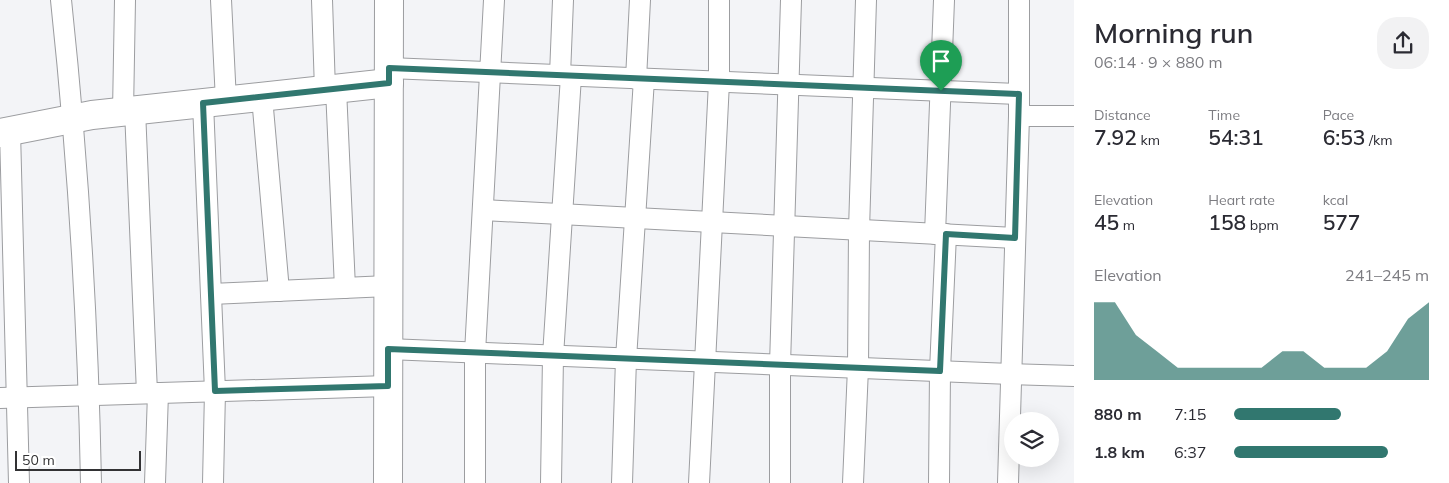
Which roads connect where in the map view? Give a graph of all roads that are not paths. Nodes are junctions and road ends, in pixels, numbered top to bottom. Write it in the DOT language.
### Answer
graph roads {
  1 [pos="61,0"];
  2 [pos="125,0"];
  3 [pos="221,0"];
  4 [pos="322,0"];
  5 [pos="389,0"];
  6 [pos="494,0"];
  7 [pos="563,0"];
  8 [pos="640,0"];
  9 [pos="719,0"];
  10 [pos="791,0"];
  11 [pos="866,0"];
  12 [pos="944,0"];
  13 [pos="1019,0"];
  14 [pos="490,72"];
  15 [pos="389,76"];
  16 [pos="565,76"];
  17 [pos="640,79"];
  18 [pos="719,82"];
  19 [pos="788,85"];
  20 [pos="864,88"];
  21 [pos="331,89"];
  22 [pos="941,91"];
  23 [pos="1019,94"];
  24 [pos="262,97"];
  25 [pos="215,102"];
  26 [pos="129,111"];
  27 [pos="1019,116"];
  28 [pos="1074,116"];
  29 [pos="73,119"];
  30 [pos="5,132"];
  31 [pos="483,210"];
  32 [pos="562,214"];
  33 [pos="634,218"];
  34 [pos="711,222"];
  35 [pos="784,226"];
  36 [pos="859,230"];
  37 [pos="940,234"];
  38 [pos="1015,238"];
  39 [pos="388,286"];
  40 [pos="345,288"];
  41 [pos="279,291"];
  42 [pos="211,294"];
  43 [pos="388,349"];
  44 [pos="475,353"];
  45 [pos="553,356"];
  46 [pos="626,359"];
  47 [pos="704,362"];
  48 [pos="780,365"];
  49 [pos="858,368"];
  50 [pos="940,371"];
  51 [pos="1011,374"];
  52 [pos="1074,376"];
  53 [pos="388,386"];
  54 [pos="215,391"];
  55 [pos="152,393"];
  56 [pos="89,395"];
  57 [pos="8,398"];
  58 [pos="19,483"];
  59 [pos="91,483"];
  60 [pos="155,483"];
  61 [pos="213,483"];
  62 [pos="388,483"];
  63 [pos="475,483"];
  64 [pos="551,483"];
  65 [pos="622,483"];
  66 [pos="699,483"];
  67 [pos="780,483"];
  68 [pos="853,483"];
  69 [pos="939,483"];
  70 [pos="1008,483"];
  1 -- 29 [label="street"];
  2 -- 26 [label="street"];
  3 -- 25 [label="street"];
  4 -- 21 [label="street"];
  5 -- 15 [label="street"];
  6 -- 14 [label="street"];
  7 -- 16 [label="street"];
  8 -- 17 [label="street"];
  9 -- 18 [label="street"];
  10 -- 19 [label="street"];
  11 -- 20 [label="street"];
  12 -- 22 [label="street"];
  13 -- 23 [label="street"];
  14 -- 15 [label="street"];
  14 -- 16 [label="street"];
  14 -- 31 [label="street"];
  15 -- 21 [label="street"];
  15 -- 39 [label="street"];
  16 -- 17 [label="street"];
  16 -- 32 [label="street"];
  17 -- 18 [label="street"];
  17 -- 33 [label="street"];
  18 -- 19 [label="street"];
  18 -- 34 [label="street"];
  19 -- 20 [label="street"];
  19 -- 35 [label="street"];
  20 -- 22 [label="street"];
  20 -- 36 [label="street"];
  21 -- 24 [label="street"];
  21 -- 40 [label="street"];
  22 -- 23 [label="street"];
  22 -- 37 [label="street"];
  23 -- 27 [label="street"];
  24 -- 25 [label="street"];
  24 -- 41 [label="street"];
  25 -- 26 [label="street"];
  25 -- 42 [label="street"];
  26 -- 29 [label="street"];
  26 -- 55 [label="street"];
  27 -- 28 [label="street"];
  27 -- 38 [label="street"];
  29 -- 30 [label="street"];
  29 -- 56 [label="street"];
  30 -- 57 [label="street"];
  31 -- 32 [label="street"];
  31 -- 44 [label="street"];
  32 -- 33 [label="street"];
  32 -- 45 [label="street"];
  33 -- 34 [label="street"];
  33 -- 46 [label="street"];
  34 -- 35 [label="street"];
  34 -- 47 [label="street"];
  35 -- 36 [label="street"];
  35 -- 48 [label="street"];
  36 -- 37 [label="street"];
  36 -- 49 [label="street"];
  37 -- 38 [label="street"];
  37 -- 50 [label="street"];
  38 -- 51 [label="street"];
  39 -- 40 [label="street"];
  39 -- 43 [label="street"];
  40 -- 41 [label="street"];
  41 -- 42 [label="street"];
  42 -- 54 [label="street"];
  43 -- 44 [label="street"];
  43 -- 53 [label="street"];
  44 -- 45 [label="street"];
  44 -- 63 [label="street"];
  45 -- 46 [label="street"];
  45 -- 64 [label="street"];
  46 -- 47 [label="street"];
  46 -- 65 [label="street"];
  47 -- 48 [label="street"];
  47 -- 66 [label="street"];
  48 -- 49 [label="street"];
  48 -- 67 [label="street"];
  49 -- 50 [label="street"];
  49 -- 68 [label="street"];
  50 -- 51 [label="street"];
  50 -- 69 [label="street"];
  51 -- 52 [label="street"];
  51 -- 70 [label="street"];
  53 -- 54 [label="street"];
  53 -- 62 [label="street"];
  54 -- 55 [label="street"];
  54 -- 61 [label="street"];
  55 -- 56 [label="street"];
  55 -- 60 [label="street"];
  56 -- 57 [label="street"];
  56 -- 59 [label="street"];
  57 -- 58 [label="street"];
}
